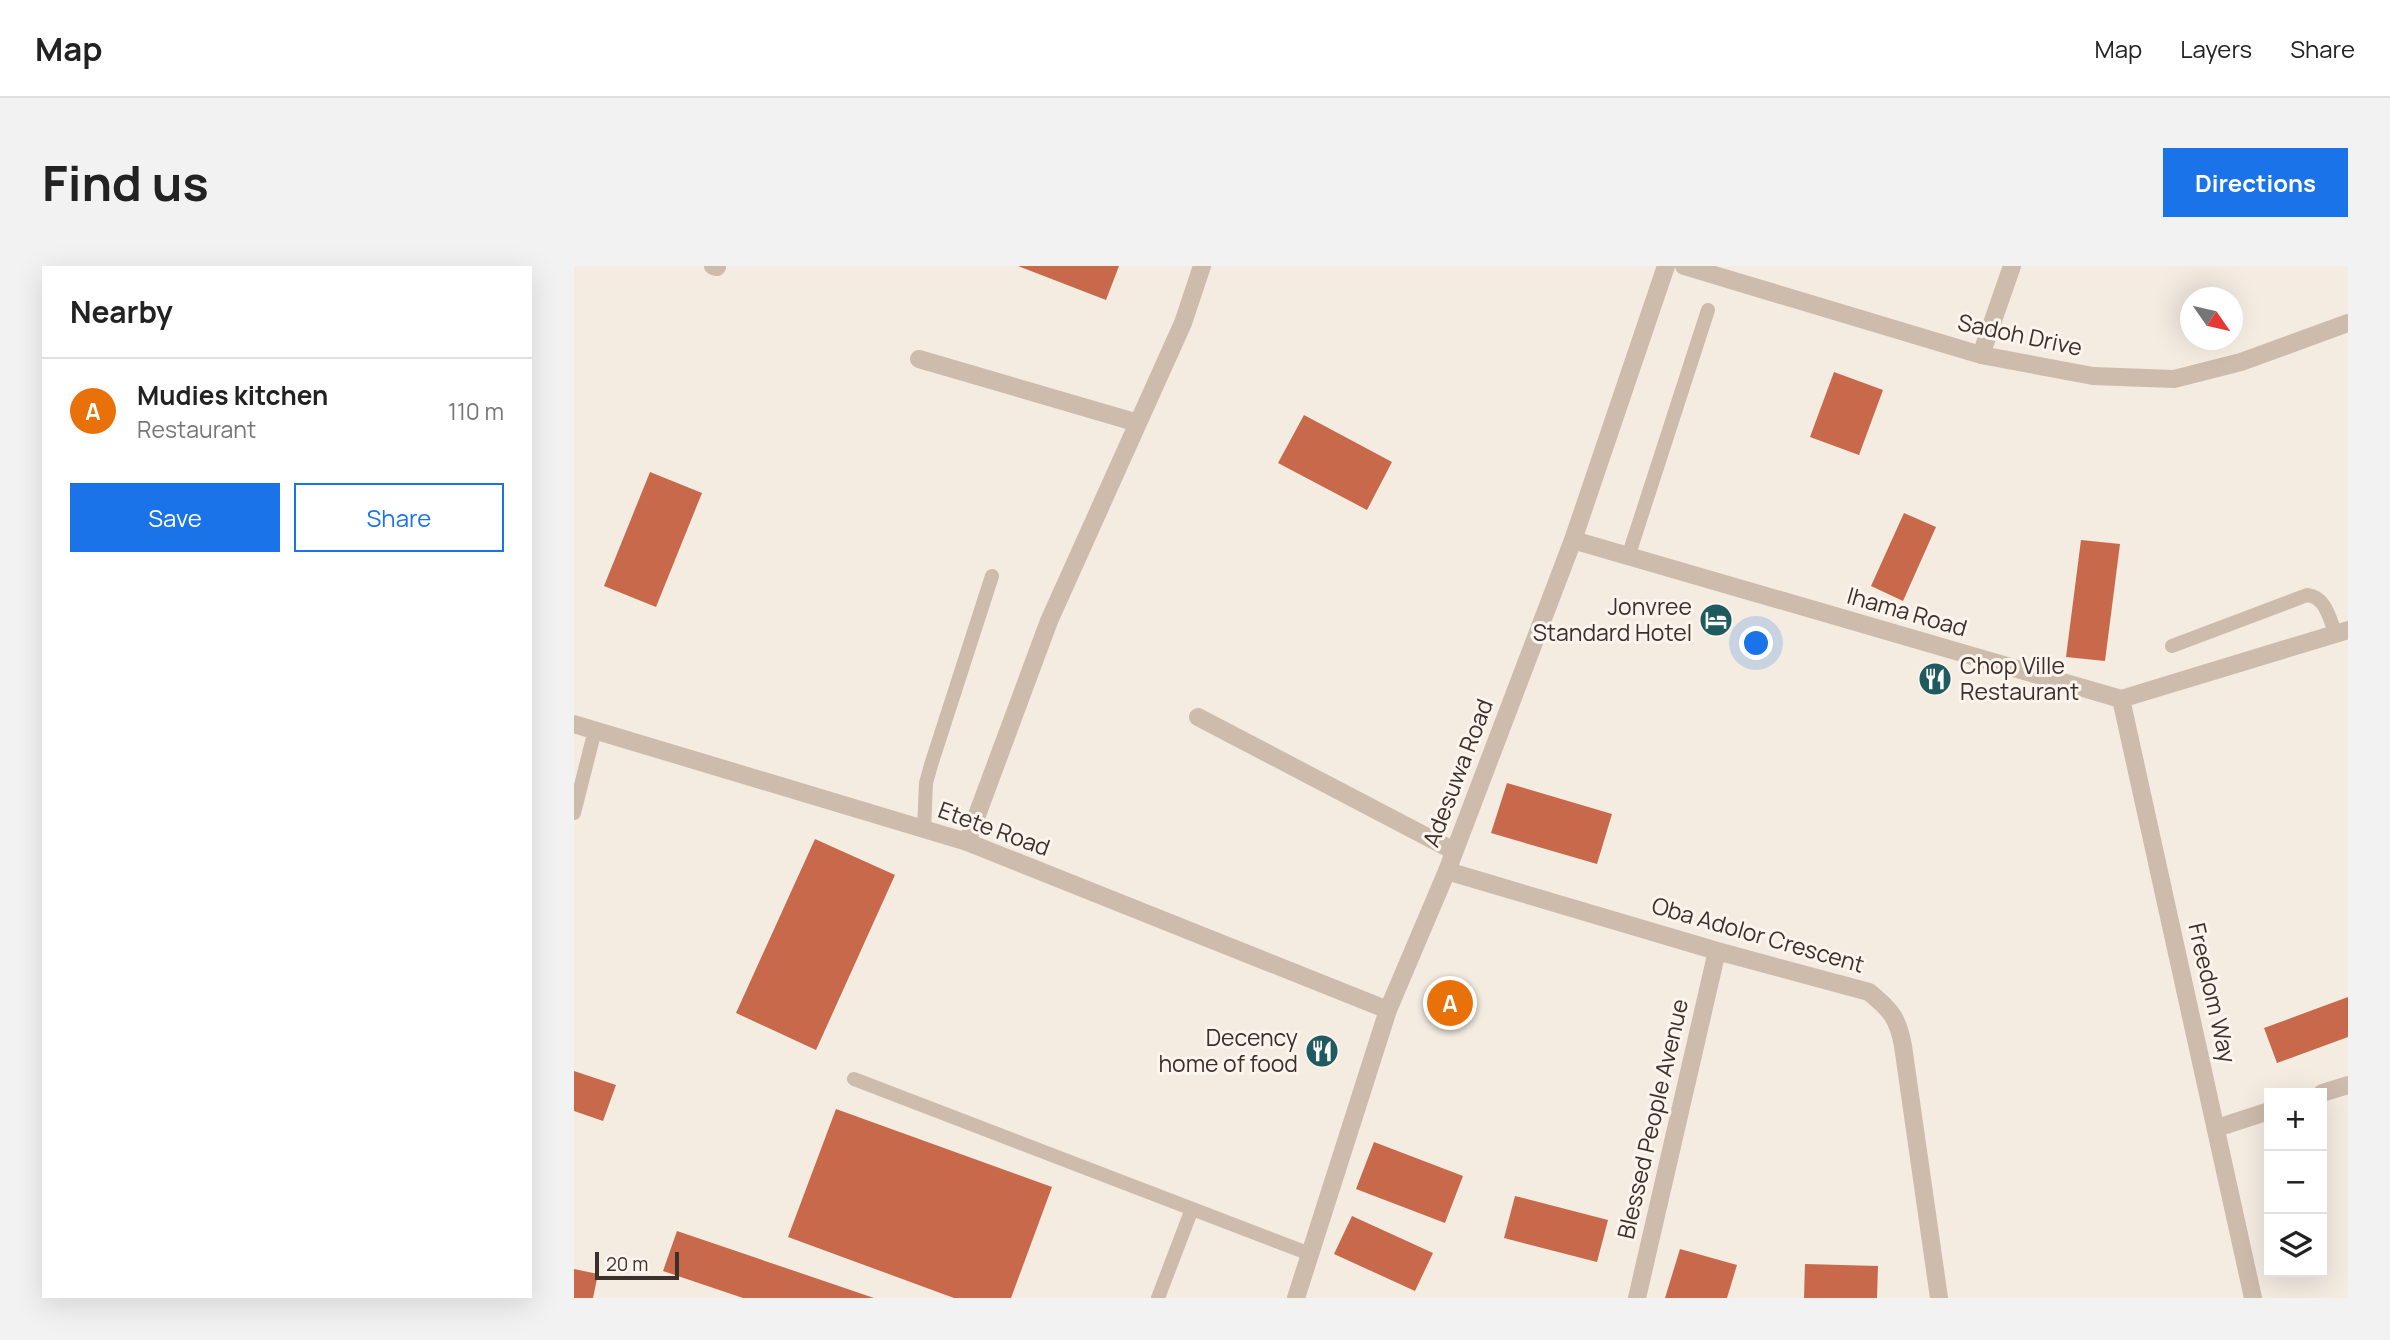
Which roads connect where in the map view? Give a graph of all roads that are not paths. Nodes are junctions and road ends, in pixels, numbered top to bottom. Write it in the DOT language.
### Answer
graph roads {
  1 [pos="1202,266"];
  2 [pos="1666,266"];
  3 [pos="1684,266"];
  4 [pos="2012,266"];
  5 [pos="1708,310"];
  6 [pos="2348,323"];
  7 [pos="1981,355"];
  8 [pos="919,359"];
  9 [pos="1138,423"];
  10 [pos="1573,540"];
  11 [pos="1628,556"];
  12 [pos="992,576"];
  13 [pos="2342,632"];
  14 [pos="2172,646"];
  15 [pos="2121,699"];
  16 [pos="1198,717"];
  17 [pos="574,724"];
  18 [pos="595,730"];
  19 [pos="574,813"];
  20 [pos="924,829"];
  21 [pos="967,842"];
  22 [pos="1454,851"];
  23 [pos="1447,871"];
  24 [pos="1717,951"];
  25 [pos="1388,1010"];
  26 [pos="854,1079"];
  27 [pos="2348,1085"];
  28 [pos="2327,1091"];
  29 [pos="2264,1113"];
  30 [pos="2217,1128"];
  31 [pos="1192,1209"];
  32 [pos="1310,1254"];
  33 [pos="1158,1298"];
  34 [pos="1296,1298"];
  35 [pos="1637,1298"];
  36 [pos="1939,1298"];
  37 [pos="2253,1298"];
  1 -- 9 [label="street"];
  2 -- 10 [label="street, Adesuwa Road"];
  3 -- 7 [label="street, Sadoh Drive"];
  4 -- 7 [label="street"];
  5 -- 11 [label="lane"];
  6 -- 7 [label="street, Sadoh Drive"];
  8 -- 9 [label="street"];
  9 -- 21 [label="street"];
  10 -- 11 [label="street, Ihama Road"];
  10 -- 22 [label="street, Adesuwa Road"];
  11 -- 15 [label="street, Ihama Road"];
  12 -- 20 [label="lane"];
  13 -- 14 [label="lane"];
  13 -- 15 [label="street"];
  15 -- 30 [label="street, Freedom Way"];
  16 -- 22 [label="street"];
  17 -- 18 [label="street, Etete Road"];
  18 -- 19 [label="lane"];
  18 -- 20 [label="street, Etete Road"];
  20 -- 21 [label="street, Etete Road"];
  21 -- 25 [label="street, Etete Road"];
  22 -- 23 [label="street, Adesuwa Road"];
  23 -- 24 [label="street, Oba Adolor Crescent"];
  23 -- 25 [label="street, Adesuwa Road"];
  24 -- 35 [label="street, Blessed People Avenue"];
  24 -- 36 [label="street, Oba Adolor Crescent"];
  25 -- 32 [label="street, Adesuwa Road"];
  26 -- 31 [label="lane"];
  27 -- 28 [label="street"];
  29 -- 30 [label="street"];
  30 -- 37 [label="street, Freedom Way"];
  31 -- 32 [label="lane"];
  31 -- 33 [label="lane"];
  32 -- 34 [label="street, Adesuwa Road"];
}
